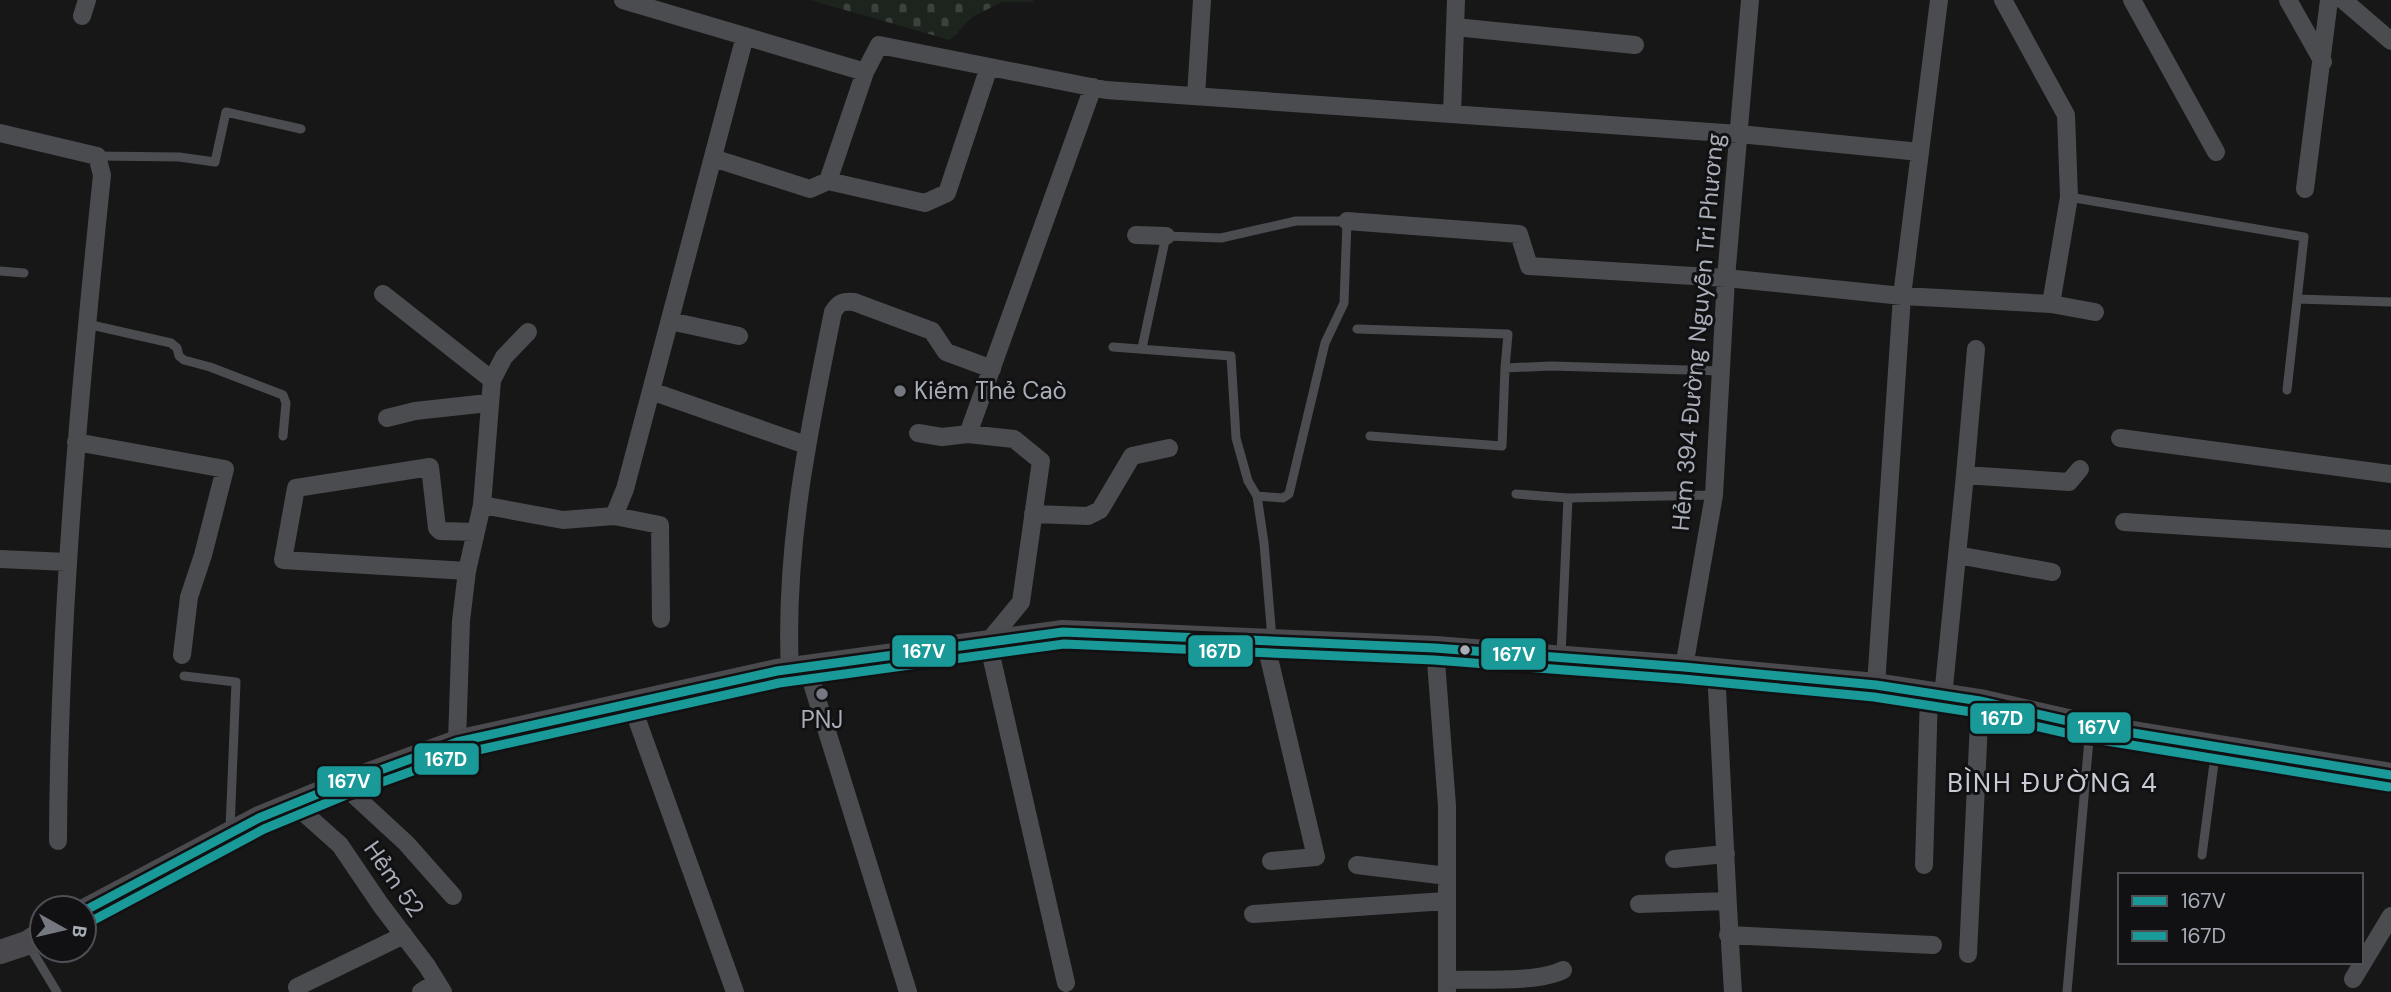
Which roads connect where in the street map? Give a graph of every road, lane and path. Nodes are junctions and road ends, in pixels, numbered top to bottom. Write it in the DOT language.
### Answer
graph roads {
  1 [pos="623,0"];
  2 [pos="1202,0"];
  3 [pos="1456,0"];
  4 [pos="1750,0"];
  5 [pos="2003,0"];
  6 [pos="2132,0"];
  7 [pos="2288,0"];
  8 [pos="2329,0"];
  9 [pos="2343,0"];
  10 [pos="1942,2"];
  11 [pos="1455,27"];
  12 [pos="745,36"];
  13 [pos="2391,41"];
  14 [pos="1635,45"];
  15 [pos="2323,62"];
  16 [pos="989,66"];
  17 [pos="865,72"];
  18 [pos="1093,87"];
  19 [pos="1196,96"];
  20 [pos="1452,114"];
  21 [pos="300,129"];
  22 [pos="0,133"];
  23 [pos="1739,134"];
  24 [pos="1920,152"];
  25 [pos="2216,152"];
  26 [pos="97,156"];
  27 [pos="713,158"];
  28 [pos="828,181"];
  29 [pos="2305,189"];
  30 [pos="2069,197"];
  31 [pos="1347,221"];
  32 [pos="1136,235"];
  33 [pos="1166,236"];
  34 [pos="0,271"];
  35 [pos="24,273"];
  36 [pos="1726,278"];
  37 [pos="383,294"];
  38 [pos="1902,296"];
  39 [pos="2297,299"];
  40 [pos="2391,302"];
  41 [pos="2051,304"];
  42 [pos="2095,312"];
  43 [pos="670,321"];
  44 [pos="87,324"];
  45 [pos="1357,329"];
  46 [pos="528,332"];
  47 [pos="739,336"];
  48 [pos="1113,347"];
  49 [pos="1142,348"];
  50 [pos="1976,349"];
  51 [pos="1504,368"];
  52 [pos="992,369"];
  53 [pos="1721,371"];
  54 [pos="492,380"];
  55 [pos="2287,390"];
  56 [pos="651,391"];
  57 [pos="488,403"];
  58 [pos="387,418"];
  59 [pos="918,433"];
  60 [pos="968,434"];
  61 [pos="283,436"];
  62 [pos="1370,436"];
  63 [pos="2120,439"];
  64 [pos="76,442"];
  65 [pos="806,445"];
  66 [pos="1169,448"];
  67 [pos="2080,470"];
  68 [pos="2391,474"];
  69 [pos="1965,475"];
  70 [pos="1517,494"];
  71 [pos="1714,495"];
  72 [pos="1257,496"];
  73 [pos="1567,498"];
  74 [pos="482,505"];
  75 [pos="1033,514"];
  76 [pos="614,516"];
  77 [pos="2124,522"];
  78 [pos="476,532"];
  79 [pos="2391,540"];
  80 [pos="1957,555"];
  81 [pos="0,559"];
  82 [pos="68,562"];
  83 [pos="467,571"];
  84 [pos="2052,572"];
  85 [pos="661,619"];
  86 [pos="1269,641"];
  87 [pos="988,642"];
  88 [pos="1435,648"];
  89 [pos="182,655"];
  90 [pos="1561,657"];
  91 [pos="1684,667"];
  92 [pos="799,668"];
  93 [pos="1716,671"];
  94 [pos="184,676"];
  95 [pos="1876,685"];
  96 [pos="1936,696"];
  97 [pos="1980,701"];
  98 [pos="631,703"];
  99 [pos="2090,726"];
  100 [pos="457,742"];
  101 [pos="2216,747"];
  102 [pos="2391,775"];
  103 [pos="342,784"];
  104 [pos="294,804"];
  105 [pos="230,834"];
  106 [pos="58,841"];
  107 [pos="1726,854"];
  108 [pos="2202,855"];
  109 [pos="1674,859"];
  110 [pos="1271,861"];
  111 [pos="1357,865"];
  112 [pos="1924,865"];
  113 [pos="1447,876"];
  114 [pos="453,896"];
  115 [pos="1447,901"];
  116 [pos="1727,901"];
  117 [pos="98,904"];
  118 [pos="1639,904"];
  119 [pos="1253,914"];
  120 [pos="2391,916"];
  121 [pos="404,935"];
  122 [pos="1728,935"];
  123 [pos="28,941"];
  124 [pos="1933,945"];
  125 [pos="0,953"];
  126 [pos="1968,954"];
  127 [pos="2363,962"];
  128 [pos="46,964"];
  129 [pos="2362,964"];
  130 [pos="1563,970"];
  131 [pos="2353,979"];
  132 [pos="1066,983"];
  133 [pos="1447,986"];
  134 [pos="297,987"];
  135 [pos="440,987"];
  136 [pos="57,992"];
  137 [pos="421,992"];
  138 [pos="735,992"];
  139 [pos="908,992"];
  140 [pos="1732,992"];
  141 [pos="2067,992"];
  1 -- 12 [label="street"];
  2 -- 19 [label="street"];
  3 -- 11 [label="street"];
  4 -- 23 [label="street, Hẻm 394 Đường Nguyễn Tri Phương"];
  5 -- 30 [label="street"];
  6 -- 25 [label="street"];
  7 -- 15 [label="street"];
  8 -- 15 [label="street"];
  9 -- 13 [label="street"];
  10 -- 24 [label="street"];
  11 -- 14 [label="street"];
  11 -- 20 [label="street"];
  12 -- 17 [label="street"];
  12 -- 27 [label="street"];
  15 -- 29 [label="street"];
  16 -- 17 [label="street"];
  16 -- 18 [label="street"];
  16 -- 28 [label="street"];
  17 -- 28 [label="street"];
  18 -- 19 [label="street"];
  18 -- 52 [label="street"];
  19 -- 20 [label="street"];
  20 -- 23 [label="street"];
  21 -- 26 [label="lane"];
  22 -- 26 [label="street"];
  23 -- 24 [label="street"];
  23 -- 36 [label="street, Hẻm 394 Đường Nguyễn Tri Phương"];
  24 -- 38 [label="street"];
  26 -- 44 [label="street"];
  27 -- 28 [label="street"];
  27 -- 43 [label="street"];
  30 -- 39 [label="lane"];
  30 -- 41 [label="street"];
  31 -- 33 [label="lane"];
  31 -- 36 [label="street"];
  31 -- 72 [label="lane"];
  32 -- 33 [label="street"];
  33 -- 49 [label="lane"];
  34 -- 35 [label="lane"];
  36 -- 38 [label="street"];
  36 -- 53 [label="street, Hẻm 394 Đường Nguyễn Tri Phương"];
  37 -- 54 [label="street"];
  38 -- 41 [label="street"];
  38 -- 95 [label="street"];
  39 -- 40 [label="lane"];
  39 -- 55 [label="lane"];
  41 -- 42 [label="street"];
  43 -- 47 [label="street"];
  43 -- 56 [label="street"];
  44 -- 61 [label="lane"];
  44 -- 64 [label="street"];
  45 -- 51 [label="lane"];
  46 -- 54 [label="street"];
  48 -- 49 [label="lane"];
  49 -- 72 [label="lane"];
  50 -- 69 [label="street"];
  51 -- 53 [label="lane"];
  51 -- 62 [label="lane"];
  52 -- 60 [label="street"];
  52 -- 65 [label="street"];
  53 -- 71 [label="street, Hẻm 394 Đường Nguyễn Tri Phương"];
  54 -- 57 [label="street"];
  56 -- 65 [label="street"];
  56 -- 76 [label="street"];
  57 -- 58 [label="street"];
  57 -- 74 [label="street"];
  59 -- 60 [label="street"];
  60 -- 75 [label="street"];
  63 -- 68 [label="street"];
  64 -- 82 [label="street"];
  64 -- 89 [label="street"];
  65 -- 92 [label="street"];
  66 -- 75 [label="street"];
  67 -- 69 [label="street"];
  69 -- 80 [label="street"];
  70 -- 73 [label="lane"];
  71 -- 73 [label="lane"];
  71 -- 91 [label="street, Hẻm 394 Đường Nguyễn Tri Phương"];
  72 -- 86 [label="lane"];
  73 -- 90 [label="lane"];
  74 -- 76 [label="street"];
  74 -- 78 [label="street"];
  75 -- 87 [label="street"];
  76 -- 85 [label="street"];
  77 -- 79 [label="street"];
  78 -- 83 [label="street"];
  78 -- 83 [label="street"];
  80 -- 84 [label="street"];
  80 -- 96 [label="street"];
  81 -- 82 [label="street"];
  82 -- 106 [label="street"];
  83 -- 100 [label="street"];
  86 -- 87 [label="main road"];
  86 -- 88 [label="main road"];
  86 -- 110 [label="street"];
  87 -- 92 [label="main road"];
  87 -- 132 [label="street"];
  88 -- 90 [label="main road"];
  88 -- 113 [label="street"];
  90 -- 91 [label="main road"];
  91 -- 93 [label="main road"];
  92 -- 98 [label="main road"];
  92 -- 139 [label="street"];
  93 -- 95 [label="main road"];
  93 -- 107 [label="street"];
  94 -- 105 [label="lane"];
  95 -- 96 [label="main road"];
  96 -- 97 [label="main road"];
  96 -- 112 [label="street"];
  97 -- 99 [label="main road"];
  97 -- 126 [label="street"];
  98 -- 100 [label="main road"];
  98 -- 138 [label="street"];
  99 -- 101 [label="main road"];
  99 -- 141 [label="lane"];
  100 -- 103 [label="main road"];
  101 -- 102 [label="main road"];
  101 -- 108 [label="lane"];
  103 -- 104 [label="main road"];
  103 -- 114 [label="street"];
  104 -- 105 [label="main road"];
  104 -- 121 [label="street, Hẻm 52"];
  105 -- 117 [label="main road"];
  107 -- 109 [label="street"];
  107 -- 116 [label="street"];
  111 -- 113 [label="street"];
  113 -- 115 [label="street"];
  115 -- 119 [label="street"];
  115 -- 133 [label="street"];
  116 -- 118 [label="street"];
  116 -- 122 [label="street"];
  120 -- 127 [label="street"];
  121 -- 134 [label="street"];
  121 -- 135 [label="street, Hẻm 52"];
  122 -- 124 [label="street"];
  122 -- 140 [label="street"];
  123 -- 125 [label="main road"];
  128 -- 136 [label="lane"];
  129 -- 131 [label="street"];
  130 -- 133 [label="street"];
  135 -- 137 [label="street"];
}
